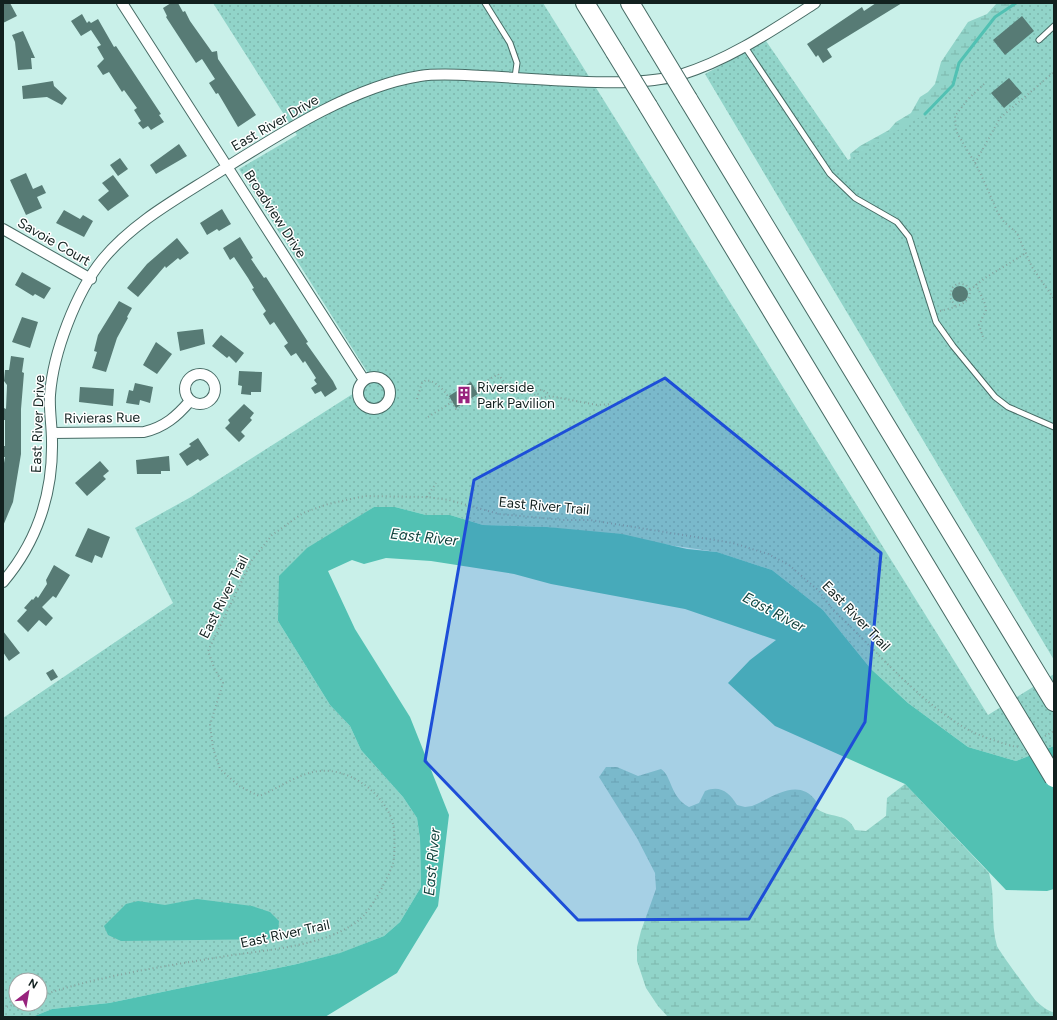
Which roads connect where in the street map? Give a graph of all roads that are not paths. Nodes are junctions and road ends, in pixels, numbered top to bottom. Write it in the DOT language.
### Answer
graph roads {
  1 [pos="122,3"];
  2 [pos="485,3"];
  3 [pos="585,3"];
  4 [pos="630,3"];
  5 [pos="815,3"];
  6 [pos="1054,26"];
  7 [pos="1039,40"];
  8 [pos="744,47"];
  9 [pos="515,77"];
  10 [pos="228,167"];
  11 [pos="3,229"];
  12 [pos="91,279"];
  13 [pos="364,380"];
  14 [pos="190,401"];
  15 [pos="1054,427"];
  16 [pos="52,433"];
  17 [pos="3,582"];
  18 [pos="1054,702"];
  19 [pos="1054,778"];
  1 -- 10 [label="street, Broadview Drive"];
  2 -- 9 [label="lane"];
  3 -- 19 [label="highway, bridge"];
  4 -- 18 [label="highway, bridge"];
  5 -- 8 [label="street, East River Drive"];
  6 -- 7 [label="lane"];
  8 -- 9 [label="street, East River Drive"];
  8 -- 15 [label="lane"];
  9 -- 10 [label="street, East River Drive"];
  10 -- 12 [label="street, East River Drive"];
  10 -- 13 [label="street, Broadview Drive"];
  11 -- 12 [label="street, Savoie Court"];
  12 -- 16 [label="street, East River Drive"];
  14 -- 16 [label="street, Rivieras Rue"];
  16 -- 17 [label="street, East River Drive"];
}
